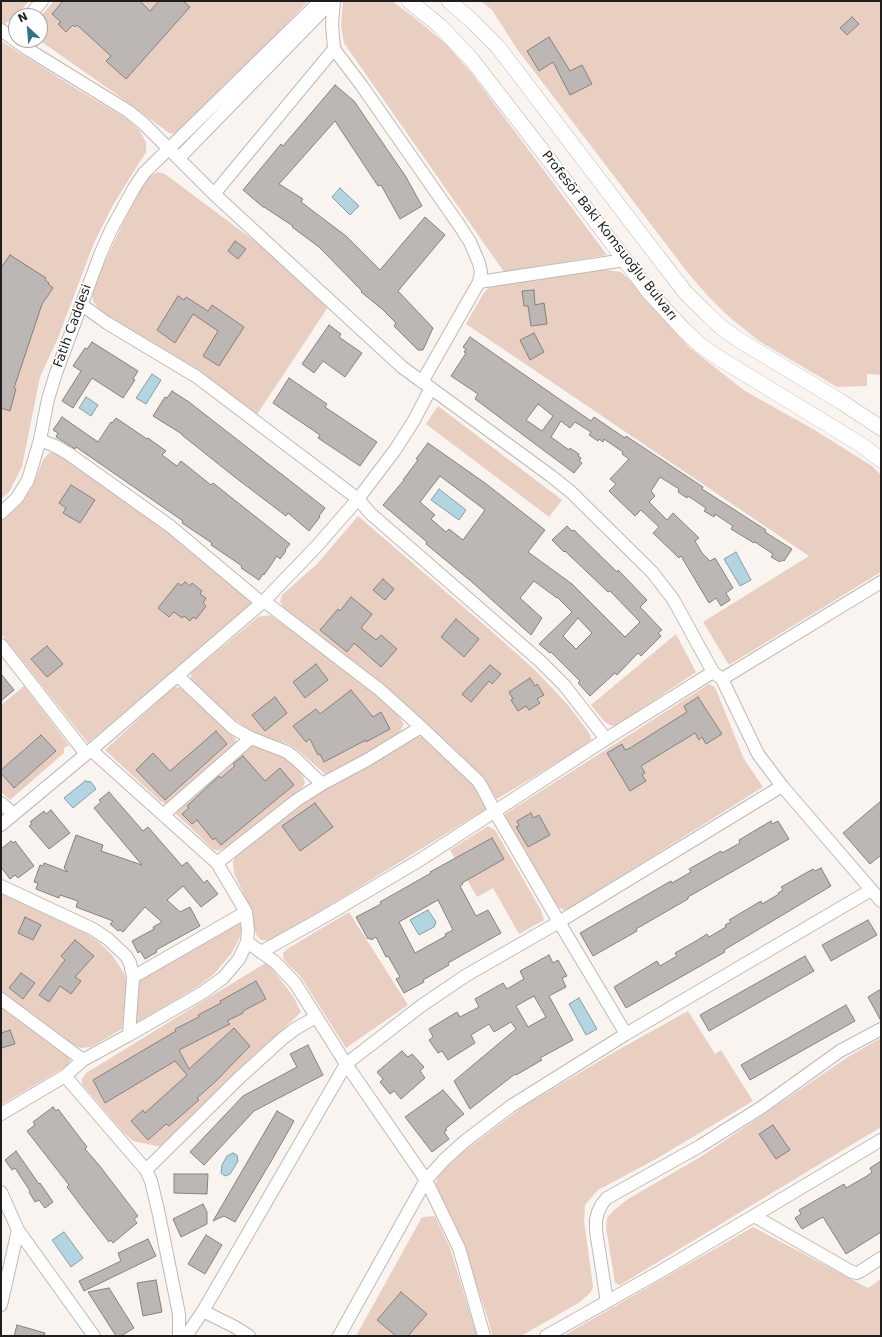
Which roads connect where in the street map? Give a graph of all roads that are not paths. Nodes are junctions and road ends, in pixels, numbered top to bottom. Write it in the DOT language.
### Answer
graph roads {
  1 [pos="320,1"];
  2 [pos="333,1"];
  3 [pos="409,1"];
  4 [pos="449,1"];
  5 [pos="32,48"];
  6 [pos="334,49"];
  7 [pos="169,149"];
  8 [pos="179,158"];
  9 [pos="214,194"];
  10 [pos="625,260"];
  11 [pos="479,282"];
  12 [pos="82,305"];
  13 [pos="427,385"];
  14 [pos="881,428"];
  15 [pos="40,440"];
  16 [pos="881,460"];
  17 [pos="358,499"];
  18 [pos="1,513"];
  19 [pos="881,582"];
  20 [pos="263,602"];
  21 [pos="1,645"];
  22 [pos="178,676"];
  23 [pos="717,676"];
  24 [pos="421,727"];
  25 [pos="251,738"];
  26 [pos="606,739"];
  27 [pos="89,752"];
  28 [pos="322,784"];
  29 [pos="782,786"];
  30 [pos="1,803"];
  31 [pos="495,812"];
  32 [pos="13,814"];
  33 [pos="163,815"];
  34 [pos="1,824"];
  35 [pos="217,863"];
  36 [pos="1,886"];
  37 [pos="871,890"];
  38 [pos="881,901"];
  39 [pos="246,912"];
  40 [pos="559,922"];
  41 [pos="247,942"];
  42 [pos="261,952"];
  43 [pos="133,977"];
  44 [pos="1,999"];
  45 [pos="316,1017"];
  46 [pos="881,1029"];
  47 [pos="626,1034"];
  48 [pos="129,1035"];
  49 [pos="83,1060"];
  50 [pos="346,1064"];
  51 [pos="65,1076"];
  52 [pos="1,1114"];
  53 [pos="881,1140"];
  54 [pos="146,1170"];
  55 [pos="426,1180"];
  56 [pos="1,1192"];
  57 [pos="754,1216"];
  58 [pos="18,1230"];
  59 [pos="881,1258"];
  60 [pos="607,1302"];
  61 [pos="1,1305"];
  62 [pos="203,1311"];
  63 [pos="94,1336"];
  64 [pos="179,1336"];
  65 [pos="186,1336"];
  66 [pos="249,1336"];
  67 [pos="339,1336"];
  68 [pos="484,1336"];
  69 [pos="546,1336"];
  1 -- 7 [label="street, Fatih Caddesi"];
  2 -- 6 [label="street"];
  2 -- 8 [label="street"];
  3 -- 10 [label="main road, Profesör Baki Komsuoğlu Bulvarı"];
  4 -- 14 [label="main road, Profesör Baki Komsuoğlu Bulvarı"];
  5 -- 7 [label="street"];
  6 -- 9 [label="street"];
  6 -- 11 [label="street"];
  7 -- 8 [label="street"];
  7 -- 12 [label="street, Fatih Caddesi"];
  8 -- 9 [label="street"];
  9 -- 13 [label="street"];
  10 -- 11 [label="street"];
  10 -- 16 [label="main road, Profesör Baki Komsuoğlu Bulvarı"];
  11 -- 13 [label="street"];
  12 -- 15 [label="street, Fatih Caddesi"];
  12 -- 17 [label="street"];
  13 -- 17 [label="street"];
  13 -- 23 [label="street"];
  15 -- 18 [label="street, Fatih Caddesi"];
  15 -- 20 [label="street"];
  17 -- 20 [label="street"];
  17 -- 26 [label="street"];
  19 -- 23 [label="street"];
  20 -- 22 [label="street"];
  20 -- 24 [label="street"];
  21 -- 27 [label="street"];
  22 -- 25 [label="street"];
  22 -- 27 [label="street"];
  23 -- 26 [label="street"];
  23 -- 29 [label="street"];
  24 -- 28 [label="street"];
  24 -- 31 [label="street"];
  25 -- 28 [label="street"];
  25 -- 33 [label="street"];
  26 -- 31 [label="street"];
  27 -- 32 [label="street"];
  27 -- 33 [label="street"];
  28 -- 35 [label="street"];
  29 -- 37 [label="street"];
  29 -- 40 [label="street"];
  30 -- 32 [label="street"];
  31 -- 40 [label="street"];
  31 -- 42 [label="street"];
  32 -- 34 [label="street"];
  33 -- 35 [label="street"];
  35 -- 39 [label="street"];
  36 -- 43 [label="street"];
  37 -- 38 [label="street"];
  37 -- 47 [label="street"];
  39 -- 41 [label="street"];
  39 -- 43 [label="street"];
  40 -- 47 [label="street"];
  40 -- 50 [label="street"];
  41 -- 42 [label="street"];
  41 -- 48 [label="street"];
  42 -- 45 [label="street"];
  43 -- 48 [label="street"];
  44 -- 49 [label="street"];
  45 -- 50 [label="street"];
  45 -- 54 [label="street"];
  46 -- 60 [label="street"];
  47 -- 55 [label="street"];
  48 -- 49 [label="street"];
  49 -- 51 [label="street"];
  50 -- 55 [label="street"];
  50 -- 62 [label="street"];
  51 -- 52 [label="street"];
  51 -- 54 [label="street"];
  53 -- 57 [label="street"];
  54 -- 64 [label="street"];
  55 -- 67 [label="street"];
  55 -- 68 [label="street"];
  56 -- 58 [label="street"];
  57 -- 59 [label="street"];
  57 -- 60 [label="street"];
  58 -- 61 [label="street"];
  58 -- 63 [label="street"];
  60 -- 69 [label="street"];
  62 -- 65 [label="street"];
  62 -- 66 [label="street"];
}
